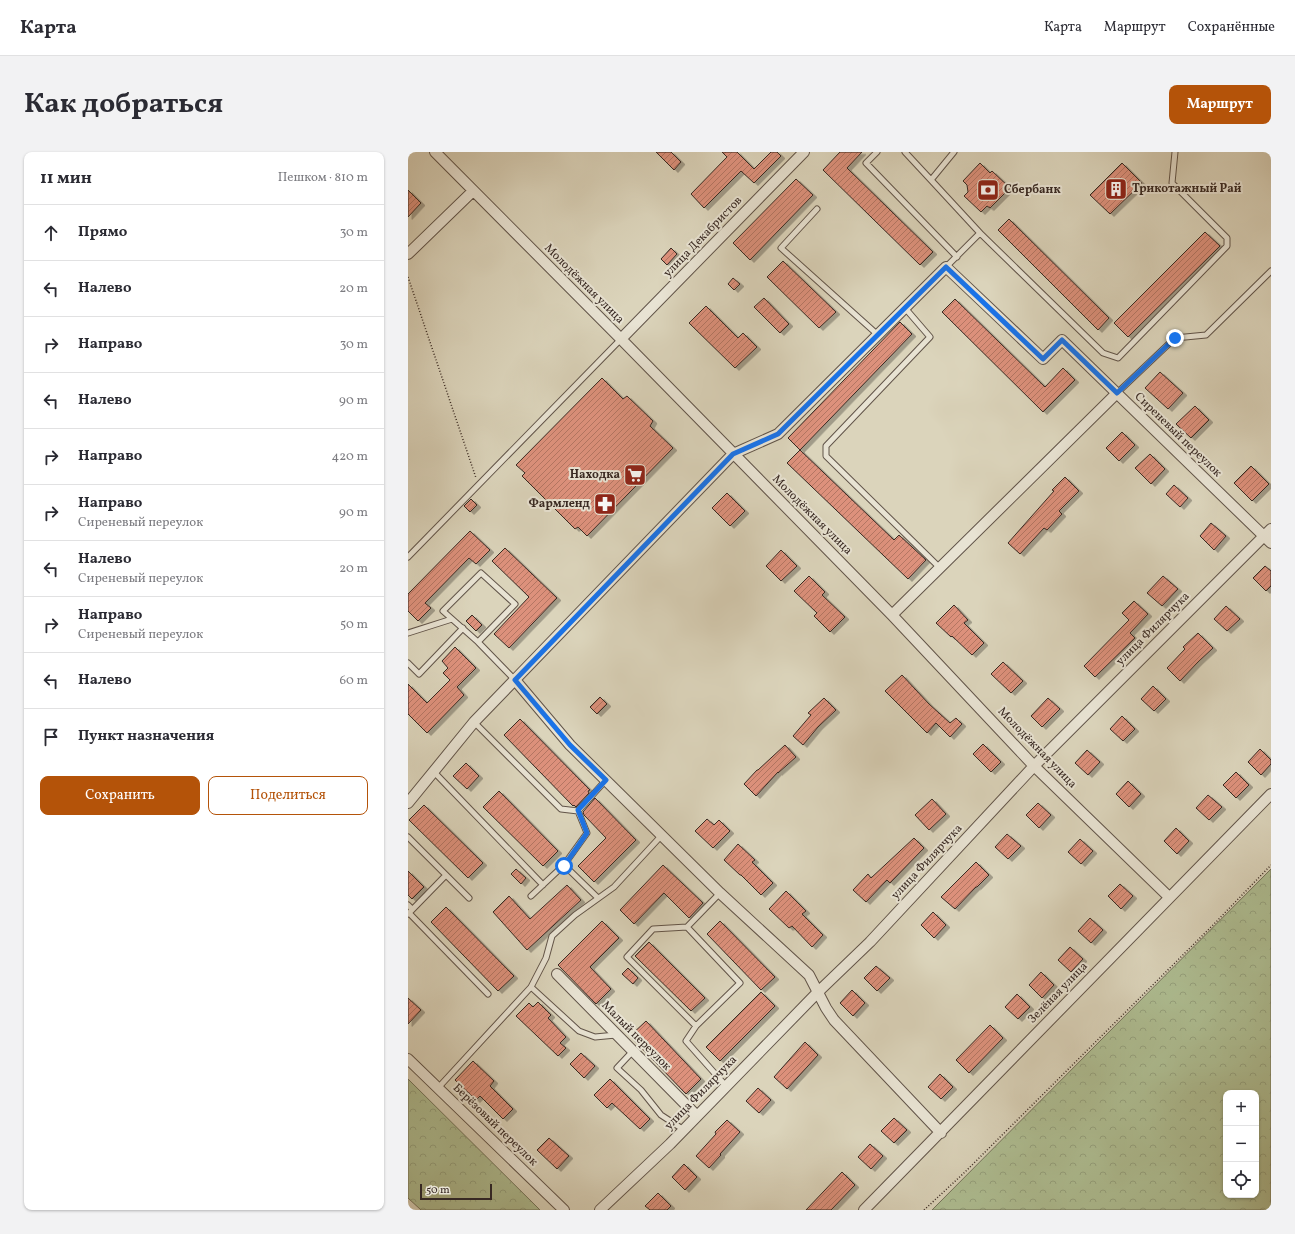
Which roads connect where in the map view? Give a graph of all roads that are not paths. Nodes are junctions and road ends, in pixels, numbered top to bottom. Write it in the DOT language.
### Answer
graph roads {
  1 [pos="435,152"];
  2 [pos="804,152"];
  3 [pos="877,152"];
  4 [pos="905,152"];
  5 [pos="954,152"];
  6 [pos="1175,152"];
  7 [pos="931,180"];
  8 [pos="473,191"];
  9 [pos="817,210"];
  10 [pos="980,233"];
  11 [pos="408,254"];
  12 [pos="957,257"];
  13 [pos="946,267"];
  14 [pos="1271,271"];
  15 [pos="905,308"];
  16 [pos="878,335"];
  17 [pos="621,340"];
  18 [pos="1117,393"];
  19 [pos="733,454"];
  20 [pos="1269,536"];
  21 [pos="408,557"];
  22 [pos="940,568"];
  23 [pos="892,615"];
  24 [pos="452,619"];
  25 [pos="463,628"];
  26 [pos="408,633"];
  27 [pos="478,642"];
  28 [pos="408,663"];
  29 [pos="515,680"];
  30 [pos="474,722"];
  31 [pos="1034,766"];
  32 [pos="434,772"];
  33 [pos="606,780"];
  34 [pos="1271,794"];
  35 [pos="408,803"];
  36 [pos="578,810"];
  37 [pos="662,835"];
  38 [pos="408,837"];
  39 [pos="564,866"];
  40 [pos="446,875"];
  41 [pos="543,885"];
  42 [pos="720,893"];
  43 [pos="531,896"];
  44 [pos="1169,897"];
  45 [pos="469,898"];
  46 [pos="598,898"];
  47 [pos="408,905"];
  48 [pos="410,912"];
  49 [pos="687,928"];
  50 [pos="557,974"];
  51 [pos="531,987"];
  52 [pos="818,992"];
  53 [pos="488,994"];
  54 [pos="696,1026"];
  55 [pos="617,1035"];
  56 [pos="633,1051"];
  57 [pos="408,1059"];
  58 [pos="726,1086"];
  59 [pos="438,1088"];
  60 [pos="697,1116"];
  61 [pos="684,1130"];
  62 [pos="940,1133"];
  63 [pos="564,1210"];
  64 [pos="600,1210"];
  65 [pos="864,1210"];
  1 -- 8 [label="street, Молодёжная улица"];
  2 -- 17 [label="street, улица Декабристов"];
  3 -- 12 [label="lane"];
  4 -- 7 [label="lane"];
  5 -- 7 [label="lane"];
  6 -- 10 [label="lane"];
  7 -- 10 [label="lane"];
  8 -- 11 [label="street"];
  8 -- 17 [label="street, Молодёжная улица"];
  9 -- 16 [label="lane"];
  10 -- 12 [label="lane"];
  12 -- 13 [label="lane"];
  13 -- 15 [label="street"];
  13 -- 18 [label="street, Сиреневый переулок"];
  14 -- 18 [label="lane"];
  15 -- 16 [label="street"];
  15 -- 22 [label="lane"];
  16 -- 19 [label="street"];
  17 -- 19 [label="street, Молодёжная улица"];
  17 -- 21 [label="lane"];
  18 -- 20 [label="street, Сиреневый переулок"];
  18 -- 22 [label="street"];
  19 -- 23 [label="street, Молодёжная улица"];
  19 -- 29 [label="street"];
  20 -- 31 [label="street, улица Филярчука"];
  22 -- 23 [label="street"];
  23 -- 31 [label="street, Молодёжная улица"];
  24 -- 25 [label="lane"];
  24 -- 26 [label="lane"];
  24 -- 27 [label="lane"];
  25 -- 27 [label="lane"];
  25 -- 28 [label="lane"];
  27 -- 29 [label="lane"];
  29 -- 30 [label="street"];
  29 -- 33 [label="street"];
  30 -- 32 [label="street"];
  30 -- 36 [label="lane"];
  31 -- 44 [label="street, Молодёжная улица"];
  31 -- 52 [label="street, улица Филярчука"];
  32 -- 35 [label="street"];
  32 -- 41 [label="lane"];
  33 -- 36 [label="lane"];
  33 -- 37 [label="street"];
  34 -- 44 [label="street, Зелёная улица"];
  36 -- 39 [label="lane"];
  37 -- 42 [label="street"];
  37 -- 46 [label="lane"];
  38 -- 40 [label="lane"];
  39 -- 41 [label="lane"];
  39 -- 46 [label="lane"];
  40 -- 45 [label="lane"];
  40 -- 48 [label="lane"];
  41 -- 43 [label="lane"];
  42 -- 49 [label="lane"];
  42 -- 52 [label="street"];
  44 -- 62 [label="street, Зелёная улица"];
  46 -- 51 [label="lane"];
  47 -- 48 [label="lane"];
  48 -- 53 [label="lane"];
  49 -- 54 [label="lane"];
  49 -- 54 [label="lane"];
  50 -- 55 [label="street, Малый переулок"];
  51 -- 55 [label="lane"];
  51 -- 59 [label="lane"];
  52 -- 58 [label="street, улица Филярчука"];
  52 -- 62 [label="street"];
  54 -- 58 [label="lane"];
  55 -- 56 [label="street, Малый переулок"];
  56 -- 60 [label="street, Малый переулок"];
  56 -- 61 [label="lane"];
  57 -- 59 [label="street, Берёзовый переулок"];
  58 -- 60 [label="street, улица Филярчука"];
  59 -- 63 [label="street, Берёзовый переулок"];
  60 -- 61 [label="street, улица Филярчука"];
  61 -- 64 [label="street, улица Филярчука"];
  62 -- 65 [label="street, Зелёная улица"];
}
